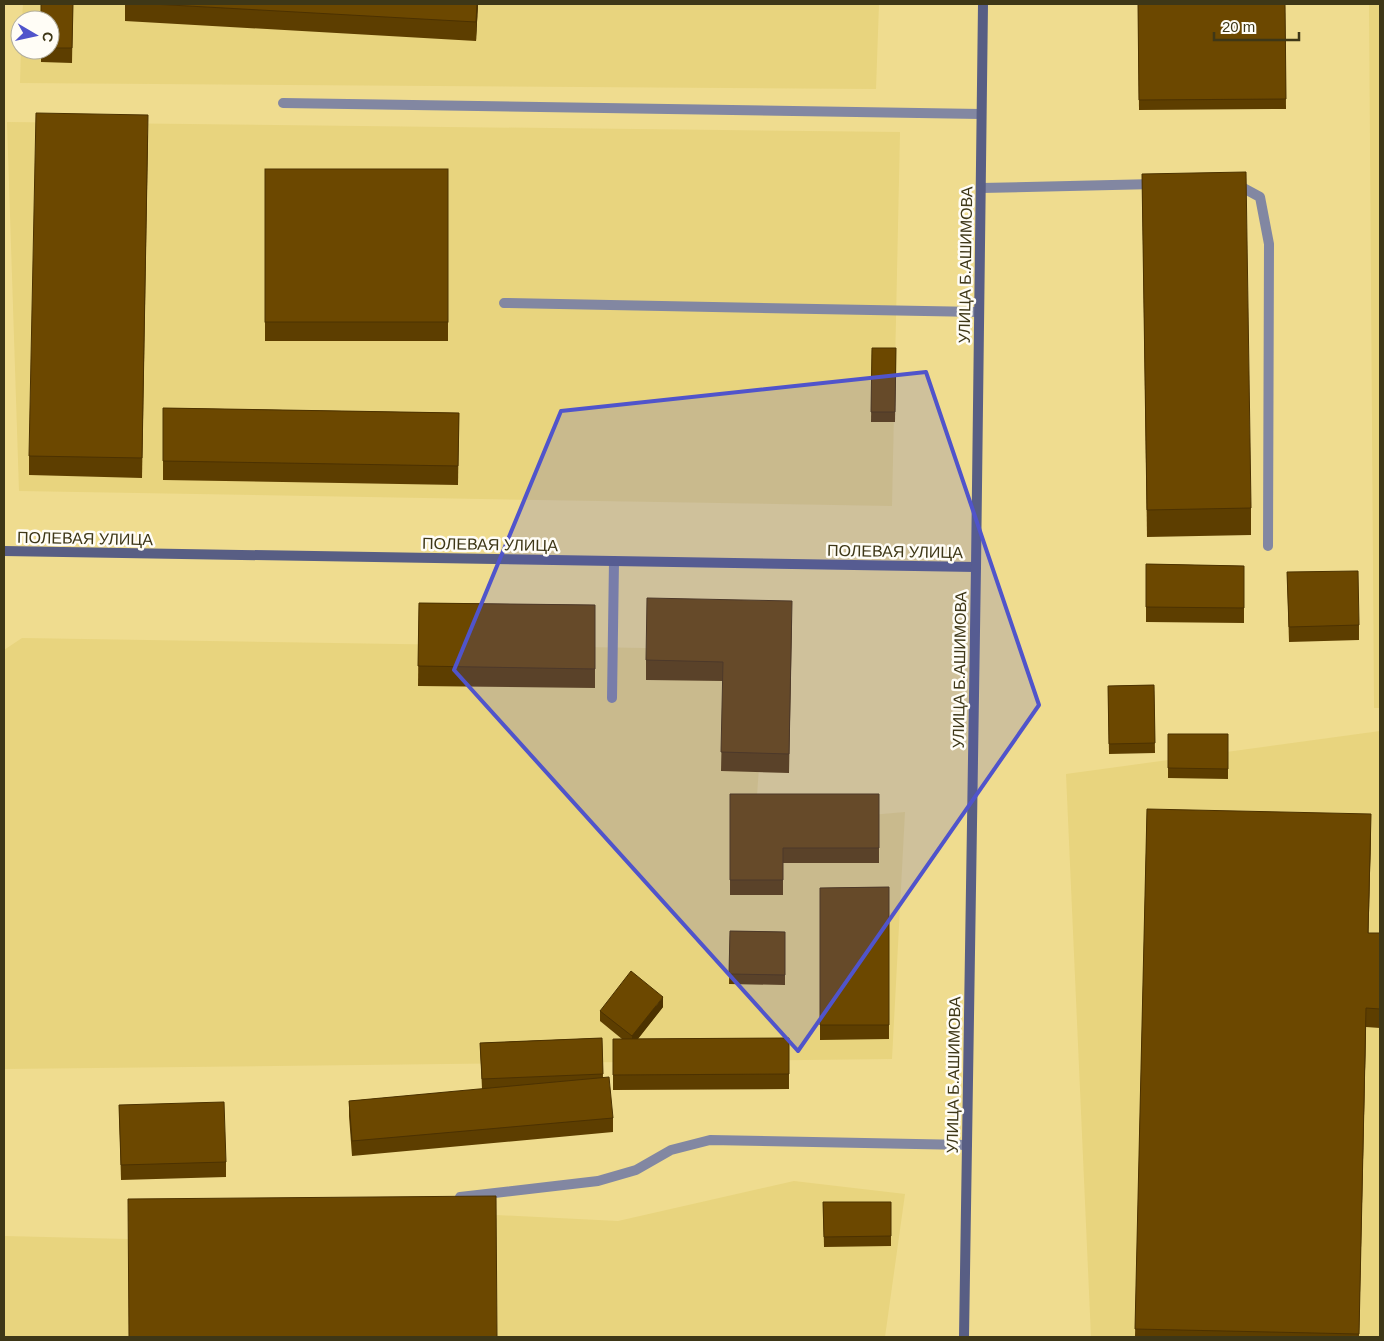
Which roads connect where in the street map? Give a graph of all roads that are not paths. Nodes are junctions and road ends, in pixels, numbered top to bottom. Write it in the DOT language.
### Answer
graph roads {
  1 [pos="983,4"];
  2 [pos="283,103"];
  3 [pos="982,114"];
  4 [pos="1226,183"];
  5 [pos="1167,184"];
  6 [pos="981,188"];
  7 [pos="504,303"];
  8 [pos="979,312"];
  9 [pos="1268,546"];
  10 [pos="4,551"];
  11 [pos="614,561"];
  12 [pos="976,567"];
  13 [pos="612,698"];
  14 [pos="967,1145"];
  15 [pos="453,1198"];
  16 [pos="964,1337"];
  1 -- 3 [label="street, УЛИЦА Б.АШИМОВА"];
  2 -- 3 [label="lane"];
  3 -- 6 [label="street, УЛИЦА Б.АШИМОВА"];
  4 -- 9 [label="lane"];
  5 -- 6 [label="lane"];
  6 -- 8 [label="street, УЛИЦА Б.АШИМОВА"];
  7 -- 8 [label="lane"];
  8 -- 12 [label="street, УЛИЦА Б.АШИМОВА"];
  10 -- 11 [label="street, ПОЛЕВАЯ УЛИЦА"];
  11 -- 12 [label="street, ПОЛЕВАЯ УЛИЦА"];
  11 -- 13 [label="lane"];
  12 -- 14 [label="street, УЛИЦА Б.АШИМОВА"];
  14 -- 15 [label="lane"];
  14 -- 16 [label="street, УЛИЦА Б.АШИМОВА"];
}
